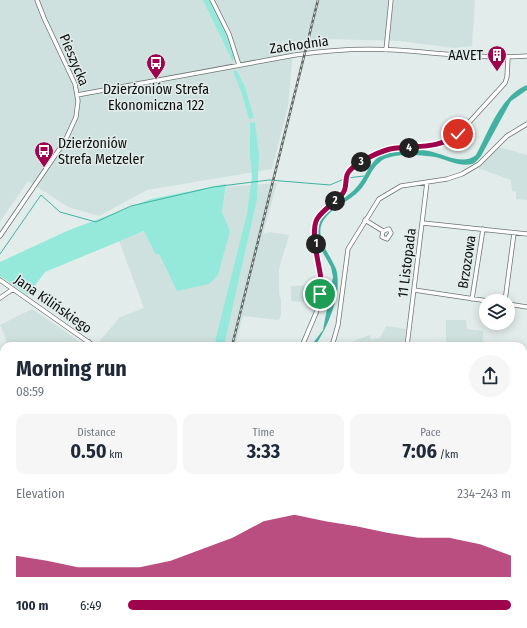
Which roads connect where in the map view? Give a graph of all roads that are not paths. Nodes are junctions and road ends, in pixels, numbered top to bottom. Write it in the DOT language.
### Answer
graph roads {
  1 [pos="37,0"];
  2 [pos="212,0"];
  3 [pos="391,0"];
  4 [pos="386,50"];
  5 [pos="527,56"];
  6 [pos="508,58"];
  7 [pos="239,65"];
  8 [pos="77,95"];
  9 [pos="527,124"];
  10 [pos="427,182"];
  11 [pos="365,220"];
  12 [pos="423,223"];
  13 [pos="483,229"];
  14 [pos="383,231"];
  15 [pos="514,233"];
  16 [pos="527,234"];
  17 [pos="0,236"];
  18 [pos="0,280"];
  19 [pos="13,289"];
  20 [pos="414,290"];
  21 [pos="506,294"];
  22 [pos="0,298"];
  23 [pos="472,299"];
  24 [pos="479,300"];
  25 [pos="515,305"];
  26 [pos="527,307"];
  27 [pos="89,342"];
  28 [pos="304,342"];
  29 [pos="333,342"];
  30 [pos="408,342"];
  1 -- 8 [label="street, Pieszycka"];
  2 -- 7 [label="street"];
  3 -- 4 [label="street"];
  4 -- 6 [label="street, Zachodnia"];
  4 -- 7 [label="street, Zachodnia"];
  5 -- 6 [label="street, Zachodnia"];
  6 -- 28 [label="street"];
  7 -- 8 [label="street, Zachodnia"];
  8 -- 17 [label="street, Pieszycka"];
  9 -- 10 [label="street"];
  10 -- 11 [label="street"];
  10 -- 12 [label="street, 11 Listopada"];
  11 -- 14 [label="street"];
  11 -- 29 [label="street"];
  12 -- 13 [label="street"];
  12 -- 20 [label="street, 11 Listopada"];
  13 -- 15 [label="street"];
  13 -- 23 [label="street, Brzozowa"];
  15 -- 16 [label="street"];
  15 -- 21 [label="street"];
  18 -- 19 [label="street, Jana Kilińskiego"];
  19 -- 22 [label="street"];
  19 -- 27 [label="street, Jana Kilińskiego"];
  20 -- 23 [label="street"];
  20 -- 30 [label="street, 11 Listopada"];
  23 -- 24 [label="street"];
  25 -- 26 [label="street"];
}
